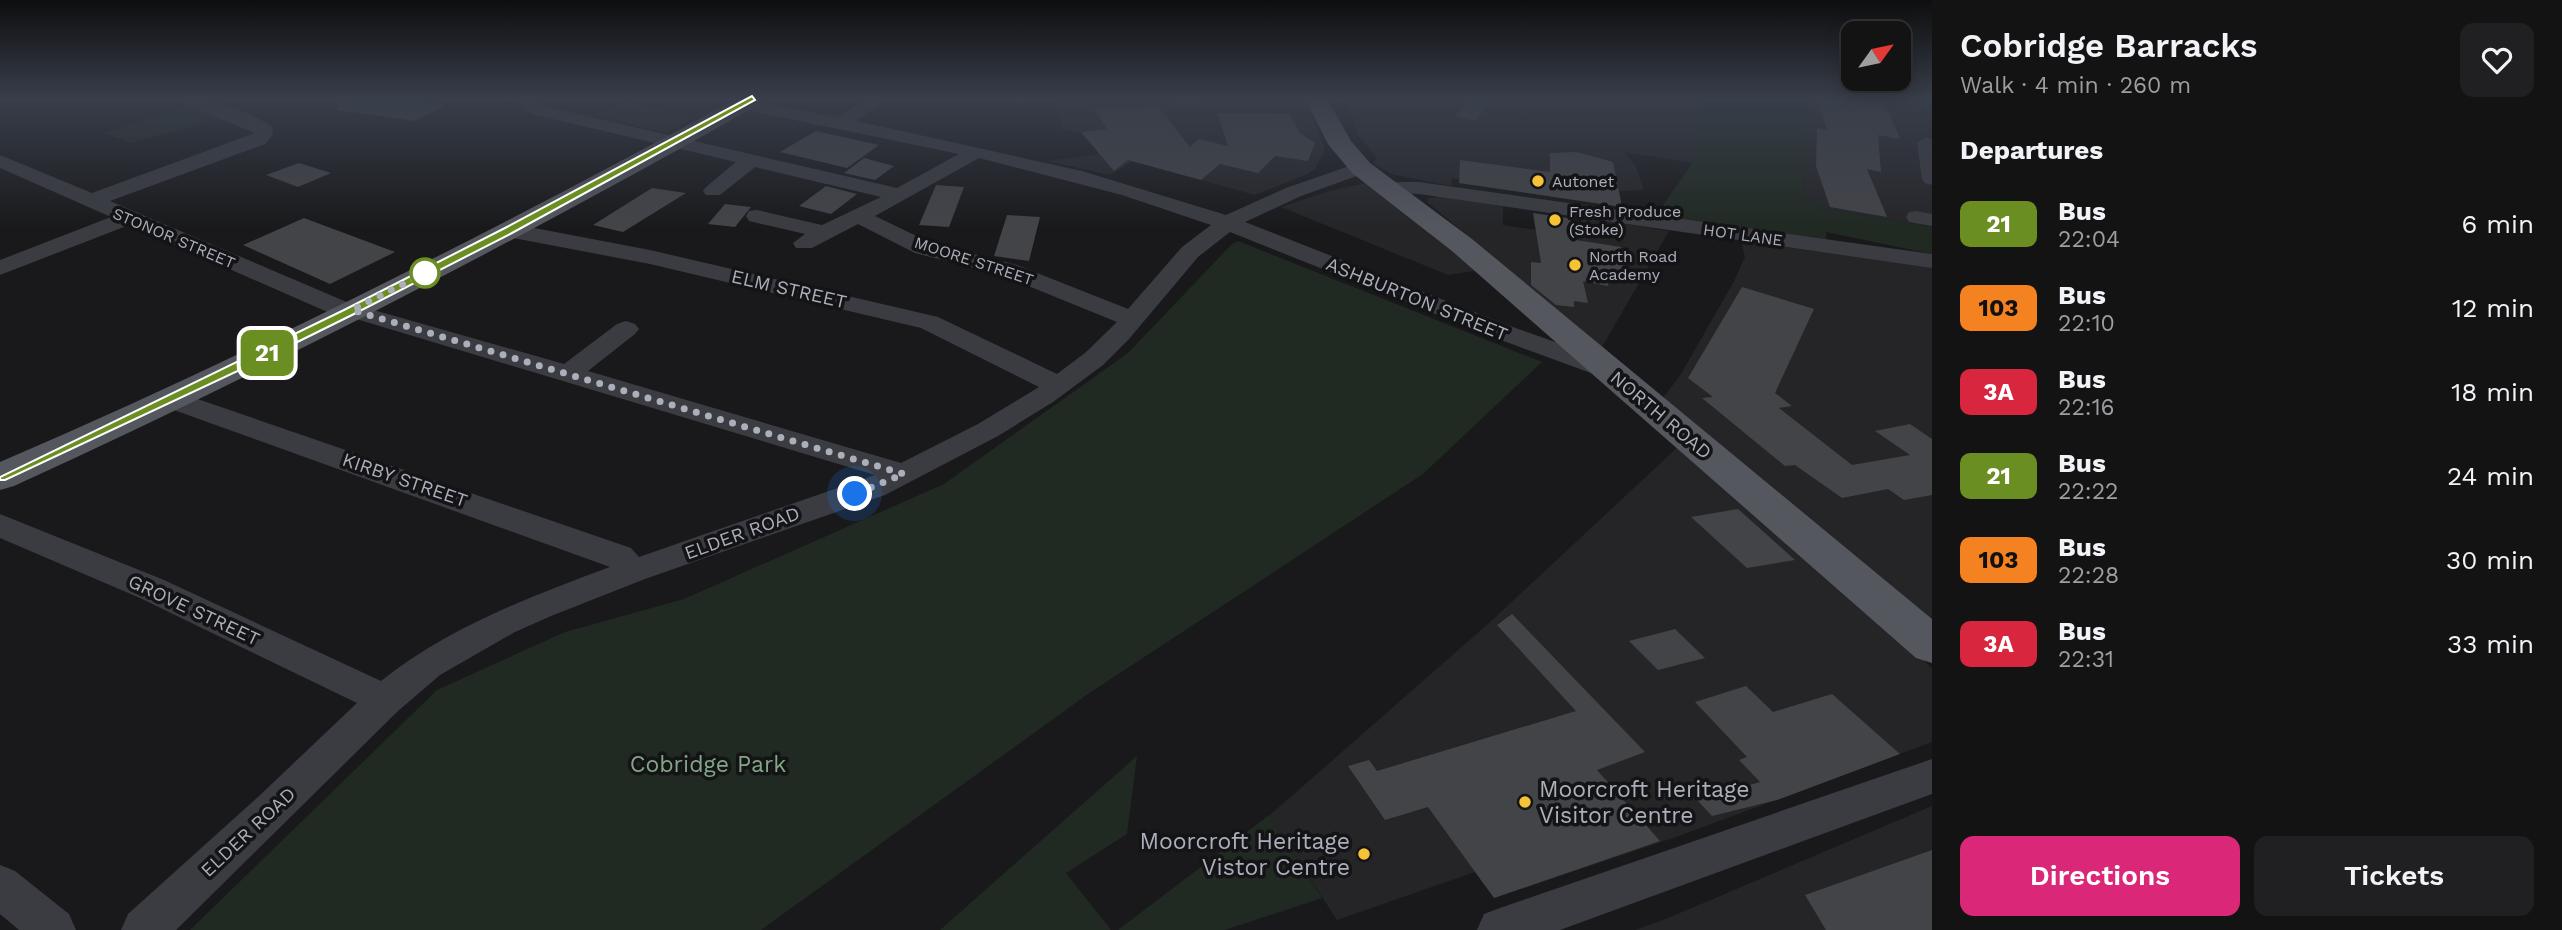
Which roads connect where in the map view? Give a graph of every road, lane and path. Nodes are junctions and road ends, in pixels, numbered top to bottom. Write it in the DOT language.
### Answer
graph roads {
  1 [pos="251,142"];
  2 [pos="674,142"];
  3 [pos="676,142"];
  4 [pos="917,142"];
  5 [pos="1339,142"];
  6 [pos="1929,154"];
  7 [pos="969,156"];
  8 [pos="0,161"];
  9 [pos="750,161"];
  10 [pos="1375,178"];
  11 [pos="1932,179"];
  12 [pos="713,191"];
  13 [pos="900,195"];
  14 [pos="91,201"];
  15 [pos="757,216"];
  16 [pos="858,216"];
  17 [pos="127,218"];
  18 [pos="1227,224"];
  19 [pos="509,230"];
  20 [pos="824,232"];
  21 [pos="804,243"];
  22 [pos="1932,261"];
  23 [pos="0,268"];
  24 [pos="1142,306"];
  25 [pos="350,311"];
  26 [pos="625,329"];
  27 [pos="1608,370"];
  28 [pos="567,375"];
  29 [pos="1057,385"];
  30 [pos="170,398"];
  31 [pos="904,474"];
  32 [pos="0,477"];
  33 [pos="0,525"];
  34 [pos="633,571"];
  35 [pos="1932,645"];
  36 [pos="385,700"];
  37 [pos="1932,776"];
  38 [pos="0,886"];
  39 [pos="53,930"];
  40 [pos="144,930"];
  41 [pos="1500,930"];
  1 -- 14 [label="street"];
  2 -- 19 [label="main road"];
  3 -- 9 [label="street"];
  4 -- 7 [label="street, ASHBURTON STREET"];
  5 -- 10 [label="main road, NORTH ROAD"];
  6 -- 11 [label="street"];
  7 -- 13 [label="street"];
  7 -- 18 [label="street, ASHBURTON STREET"];
  8 -- 14 [label="street, STONOR STREET"];
  9 -- 12 [label="street"];
  9 -- 13 [label="street"];
  10 -- 18 [label="street, ELDER ROAD"];
  10 -- 22 [label="street, HOT LANE"];
  10 -- 27 [label="main road, NORTH ROAD"];
  13 -- 16 [label="street"];
  14 -- 17 [label="street, STONOR STREET"];
  15 -- 20 [label="street"];
  16 -- 20 [label="street"];
  16 -- 24 [label="street, MOORE STREET"];
  17 -- 23 [label="street"];
  17 -- 25 [label="street, STONOR STREET"];
  18 -- 24 [label="street, ELDER ROAD"];
  18 -- 27 [label="street, ASHBURTON STREET"];
  19 -- 25 [label="main road"];
  19 -- 29 [label="street, ELM STREET"];
  20 -- 21 [label="street"];
  24 -- 29 [label="street, ELDER ROAD"];
  25 -- 28 [label="street, STONOR STREET"];
  25 -- 30 [label="main road"];
  26 -- 28 [label="street"];
  27 -- 35 [label="main road, NORTH ROAD"];
  28 -- 31 [label="street, STONOR STREET"];
  29 -- 31 [label="street, ELDER ROAD"];
  30 -- 32 [label="main road"];
  30 -- 34 [label="street, KIRBY STREET"];
  31 -- 34 [label="street, ELDER ROAD"];
  33 -- 36 [label="street, GROVE STREET"];
  34 -- 36 [label="street, ELDER ROAD"];
  36 -- 40 [label="street, ELDER ROAD"];
  37 -- 41 [label="street"];
  38 -- 39 [label="street"];
}
